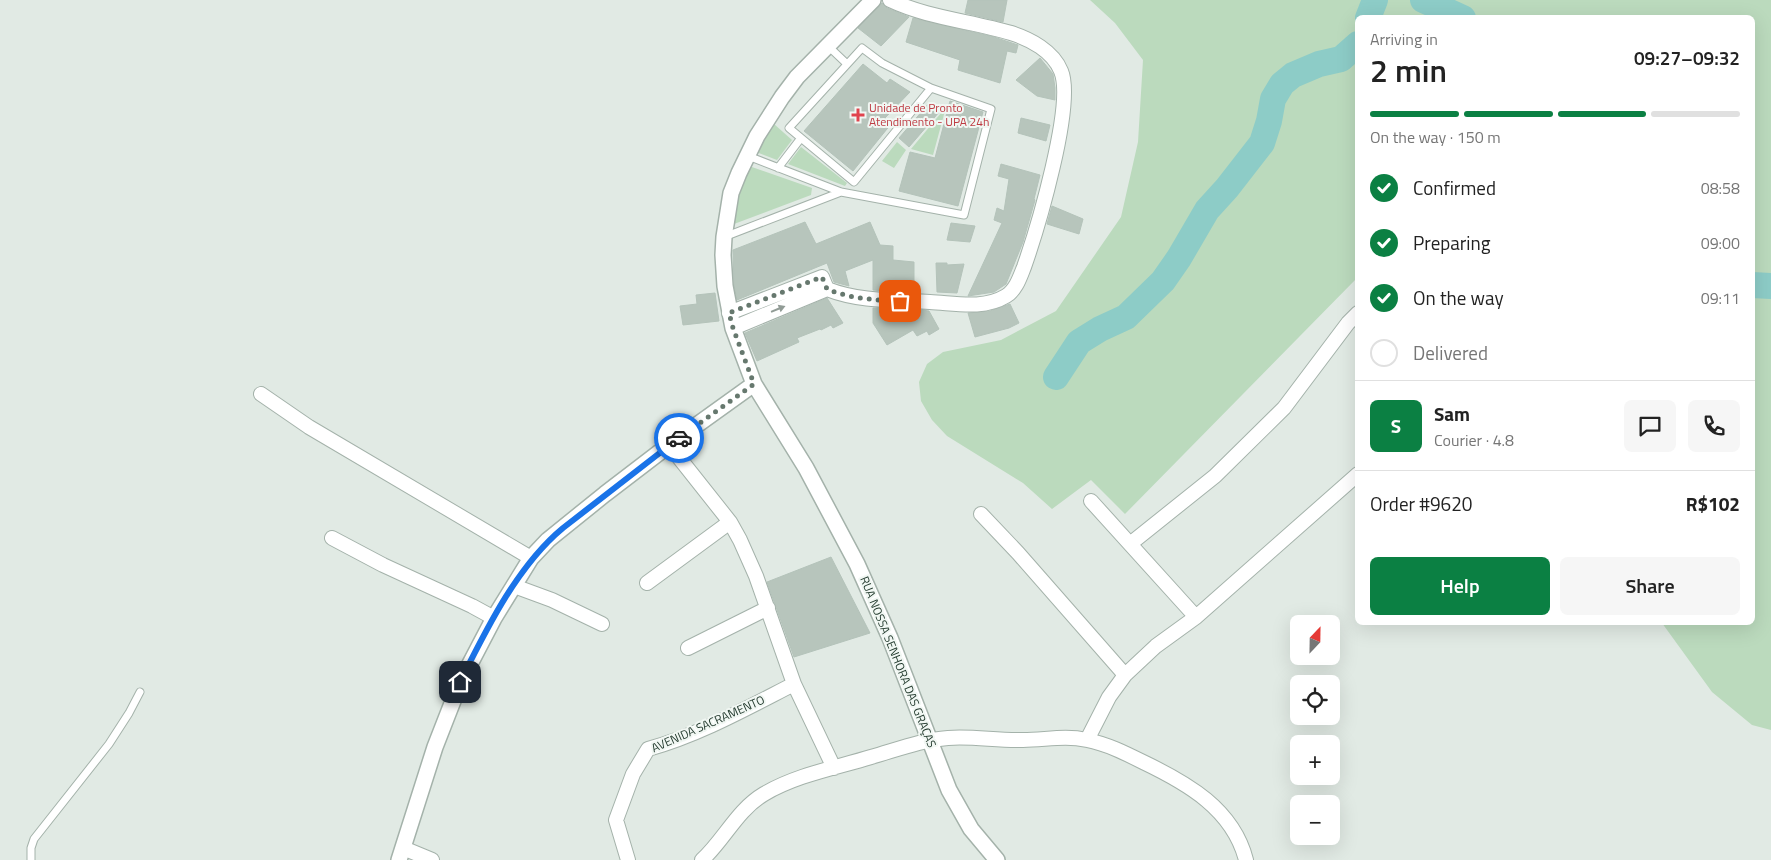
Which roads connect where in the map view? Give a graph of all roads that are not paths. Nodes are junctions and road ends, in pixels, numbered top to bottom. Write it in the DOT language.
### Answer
graph roads {
  1 [pos="872,0"];
  2 [pos="890,0"];
  3 [pos="827,45"];
  4 [pos="847,64"];
  5 [pos="931,88"];
  6 [pos="801,138"];
  7 [pos="747,156"];
  8 [pos="778,168"];
  9 [pos="841,192"];
  10 [pos="724,237"];
  11 [pos="1355,316"];
  12 [pos="731,321"];
  13 [pos="754,384"];
  14 [pos="261,394"];
  15 [pos="669,445"];
  16 [pos="1355,477"];
  17 [pos="1091,501"];
  18 [pos="981,514"];
  19 [pos="730,522"];
  20 [pos="332,538"];
  21 [pos="1130,544"];
  22 [pos="531,558"];
  23 [pos="647,582"];
  24 [pos="514,586"];
  25 [pos="768,608"];
  26 [pos="1196,617"];
  27 [pos="494,618"];
  28 [pos="602,624"];
  29 [pos="688,648"];
  30 [pos="1125,675"];
  31 [pos="794,684"];
  32 [pos="140,692"];
  33 [pos="930,740"];
  34 [pos="1087,740"];
  35 [pos="834,768"];
  36 [pos="401,854"];
  37 [pos="32,860"];
  38 [pos="432,860"];
  39 [pos="628,860"];
  40 [pos="702,860"];
  41 [pos="997,860"];
  42 [pos="1246,860"];
  1 -- 3 [label="street, RUA NOSSA SENHORA DAS GRAÇAS"];
  2 -- 12 [label="street"];
  3 -- 4 [label="lane"];
  3 -- 7 [label="street, RUA NOSSA SENHORA DAS GRAÇAS"];
  4 -- 5 [label="lane"];
  4 -- 6 [label="lane"];
  5 -- 6 [label="lane"];
  5 -- 9 [label="lane"];
  6 -- 8 [label="lane"];
  7 -- 8 [label="lane"];
  7 -- 10 [label="street, RUA NOSSA SENHORA DAS GRAÇAS"];
  8 -- 9 [label="lane"];
  9 -- 10 [label="lane"];
  10 -- 12 [label="street, RUA NOSSA SENHORA DAS GRAÇAS"];
  11 -- 21 [label="street"];
  12 -- 13 [label="street, RUA NOSSA SENHORA DAS GRAÇAS"];
  13 -- 15 [label="street"];
  13 -- 33 [label="street, RUA NOSSA SENHORA DAS GRAÇAS"];
  14 -- 22 [label="street"];
  15 -- 19 [label="street"];
  15 -- 22 [label="street"];
  16 -- 26 [label="street"];
  17 -- 21 [label="street"];
  18 -- 30 [label="street"];
  19 -- 23 [label="street"];
  19 -- 25 [label="street"];
  20 -- 27 [label="street"];
  21 -- 26 [label="street"];
  22 -- 24 [label="street"];
  24 -- 27 [label="street"];
  24 -- 28 [label="street"];
  25 -- 29 [label="street"];
  25 -- 31 [label="street"];
  26 -- 30 [label="street"];
  27 -- 36 [label="street"];
  30 -- 34 [label="street"];
  31 -- 35 [label="street"];
  31 -- 39 [label="street, AVENIDA SACRAMENTO"];
  32 -- 37 [label="lane"];
  33 -- 34 [label="street"];
  33 -- 35 [label="street"];
  33 -- 41 [label="street, RUA NOSSA SENHORA DAS GRAÇAS"];
  34 -- 42 [label="street"];
  35 -- 40 [label="street"];
  36 -- 38 [label="street"];
}
